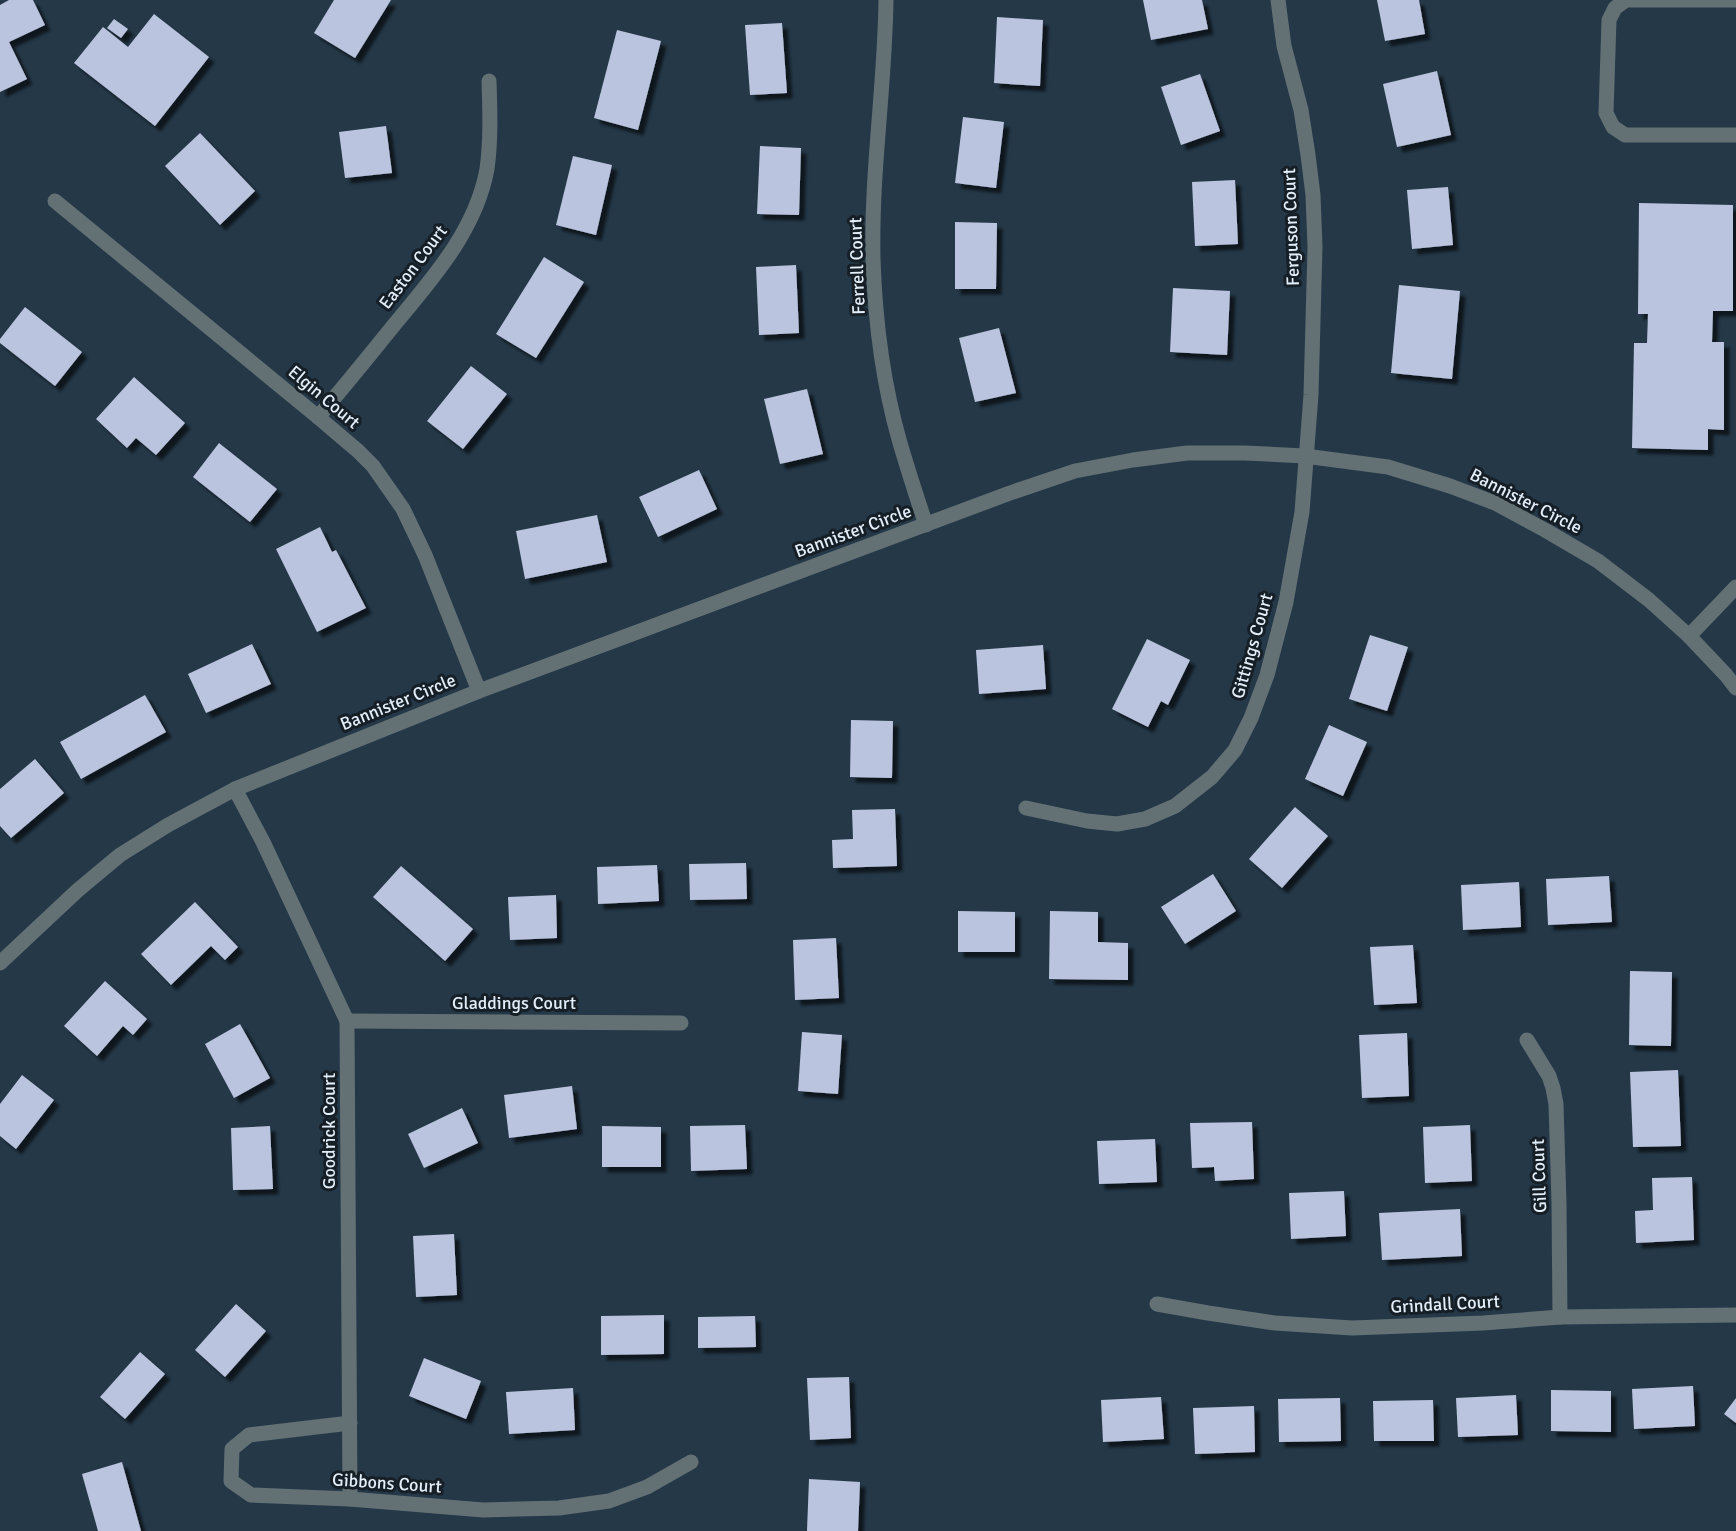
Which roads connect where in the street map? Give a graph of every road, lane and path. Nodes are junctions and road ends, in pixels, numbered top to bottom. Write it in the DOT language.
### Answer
graph roads {
  1 [pos="886,0"];
  2 [pos="1278,0"];
  3 [pos="1736,0"];
  4 [pos="489,81"];
  5 [pos="1736,135"];
  6 [pos="56,201"];
  7 [pos="318,417"];
  8 [pos="1305,456"];
  9 [pos="926,525"];
  10 [pos="1736,587"];
  11 [pos="1689,636"];
  12 [pos="1736,688"];
  13 [pos="479,691"];
  14 [pos="234,789"];
  15 [pos="1026,808"];
  16 [pos="0,963"];
  17 [pos="348,1021"];
  18 [pos="681,1023"];
  19 [pos="1527,1040"];
  20 [pos="1158,1304"];
  21 [pos="1736,1315"];
  22 [pos="1560,1317"];
  23 [pos="350,1423"];
  24 [pos="691,1462"];
  25 [pos="350,1499"];
  1 -- 9 [label="street, Ferrell Court"];
  2 -- 8 [label="street, Ferguson Court"];
  3 -- 5 [label="street"];
  4 -- 7 [label="street, Easton Court"];
  6 -- 7 [label="street, Elgin Court"];
  7 -- 13 [label="street, Elgin Court"];
  8 -- 9 [label="street, Bannister Circle"];
  8 -- 11 [label="street, Bannister Circle"];
  8 -- 15 [label="street, Gittings Court"];
  9 -- 13 [label="street, Bannister Circle"];
  10 -- 11 [label="street"];
  11 -- 12 [label="street, Bannister Circle"];
  13 -- 14 [label="street, Bannister Circle"];
  14 -- 16 [label="street, Bannister Circle"];
  14 -- 17 [label="street, Goodrick Court"];
  17 -- 18 [label="street, Gladdings Court"];
  17 -- 23 [label="street, Goodrick Court"];
  19 -- 22 [label="street, Gill Court"];
  20 -- 22 [label="street, Grindall Court"];
  21 -- 22 [label="street, Grindall Court"];
  23 -- 25 [label="street, Goodrick Court"];
  23 -- 25 [label="street, Gibbons Court"];
  24 -- 25 [label="street, Gibbons Court"];
}
